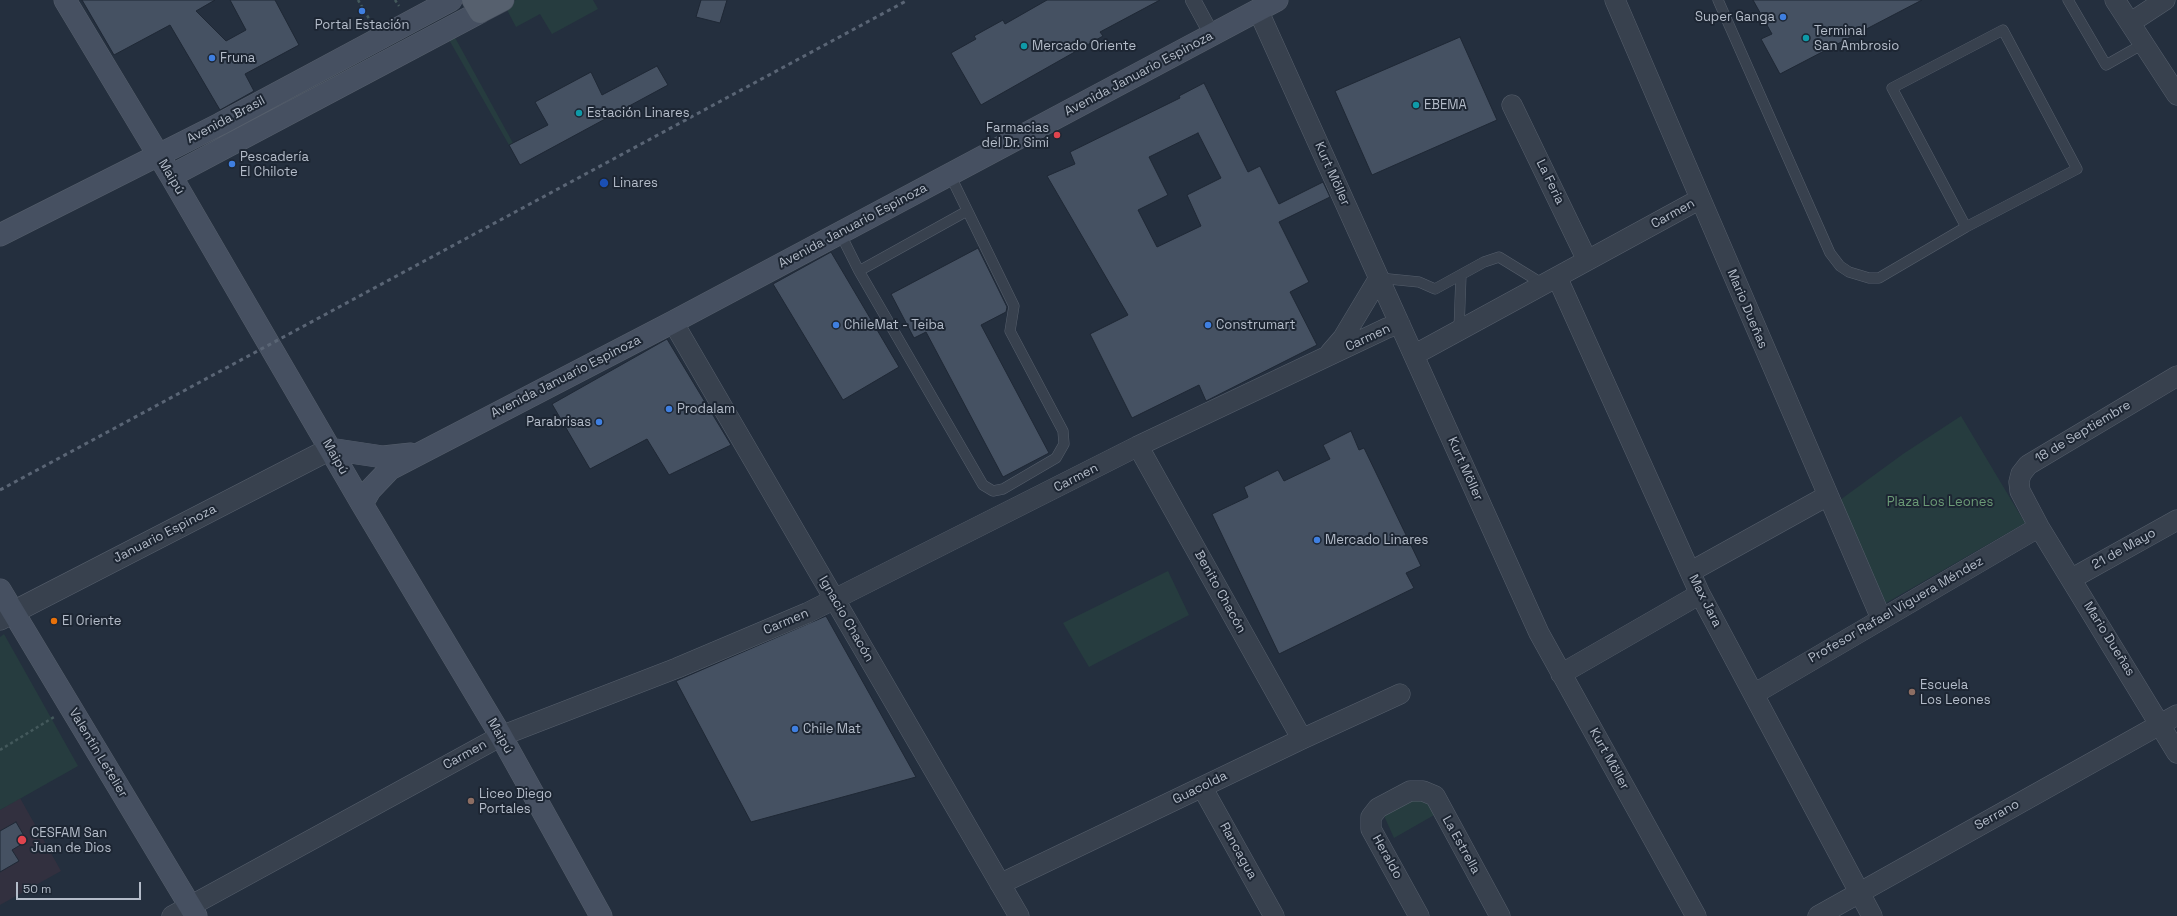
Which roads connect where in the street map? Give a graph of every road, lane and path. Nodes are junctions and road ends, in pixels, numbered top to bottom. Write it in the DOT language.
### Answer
graph roads {
  1 [pos="65,0"];
  2 [pos="358,0"];
  3 [pos="451,0"];
  4 [pos="503,0"];
  5 [pos="1193,0"];
  6 [pos="1277,0"];
  7 [pos="1615,0"];
  8 [pos="1718,0"];
  9 [pos="2068,0"];
  10 [pos="2165,0"];
  11 [pos="1258,5"];
  12 [pos="477,6"];
  13 [pos="2125,8"];
  14 [pos="1212,35"];
  15 [pos="380,38"];
  16 [pos="2143,44"];
  17 [pos="2177,95"];
  18 [pos="1512,105"];
  19 [pos="158,156"];
  20 [pos="950,175"];
  21 [pos="171,176"];
  22 [pos="1700,199"];
  23 [pos="967,211"];
  24 [pos="1966,227"];
  25 [pos="840,233"];
  26 [pos="0,236"];
  27 [pos="1587,260"];
  28 [pos="859,271"];
  29 [pos="1461,275"];
  30 [pos="1379,278"];
  31 [pos="1550,281"];
  32 [pos="672,322"];
  33 [pos="1400,324"];
  34 [pos="1459,330"];
  35 [pos="1414,355"];
  36 [pos="1325,358"];
  37 [pos="2177,376"];
  38 [pos="1138,446"];
  39 [pos="330,449"];
  40 [pos="427,450"];
  41 [pos="1828,496"];
  42 [pos="362,504"];
  43 [pos="2177,520"];
  44 [pos="2039,527"];
  45 [pos="1690,572"];
  46 [pos="2071,579"];
  47 [pos="0,590"];
  48 [pos="1700,594"];
  49 [pos="835,600"];
  50 [pos="7,616"];
  51 [pos="1881,618"];
  52 [pos="1561,674"];
  53 [pos="1400,694"];
  54 [pos="1754,694"];
  55 [pos="71,709"];
  56 [pos="2169,720"];
  57 [pos="501,736"];
  58 [pos="1302,739"];
  59 [pos="0,750"];
  60 [pos="2177,753"];
  61 [pos="1202,787"];
  62 [pos="1410,791"];
  63 [pos="1000,884"];
  64 [pos="1860,892"];
  65 [pos="193,911"];
  66 [pos="172,916"];
  67 [pos="601,916"];
  68 [pos="1019,916"];
  69 [pos="1274,916"];
  70 [pos="1420,916"];
  71 [pos="1500,916"];
  72 [pos="1696,916"];
  73 [pos="1818,916"];
  74 [pos="1872,916"];
  1 -- 19 [label="main road, Maipú"];
  2 -- 15 [label="path"];
  3 -- 15 [label="main road, Avenida Brasil"];
  4 -- 12 [label="main road, Avenida Brasil"];
  5 -- 14 [label="street"];
  6 -- 11 [label="main road, Avenida Januario Espinoza"];
  7 -- 22 [label="street, Mario Dueñas"];
  8 -- 24 [label="lane"];
  9 -- 16 [label="lane"];
  10 -- 13 [label="street"];
  11 -- 14 [label="main road, Avenida Januario Espinoza"];
  11 -- 30 [label="street, Kurt Möller"];
  12 -- 21 [label="main road, Avenida Brasil"];
  13 -- 16 [label="street"];
  14 -- 20 [label="main road, Avenida Januario Espinoza"];
  15 -- 19 [label="main road, Avenida Brasil"];
  16 -- 17 [label="street"];
  18 -- 27 [label="street, La Feria"];
  19 -- 21 [label="main road, Maipú"];
  19 -- 26 [label="main road, Avenida Brasil"];
  20 -- 23 [label="lane"];
  20 -- 25 [label="main road, Avenida Januario Espinoza"];
  21 -- 39 [label="main road, Maipú"];
  22 -- 27 [label="street, Carmen"];
  22 -- 41 [label="street, Mario Dueñas"];
  23 -- 28 [label="lane"];
  23 -- 28 [label="lane"];
  24 -- 24 [label="lane"];
  25 -- 28 [label="lane"];
  25 -- 32 [label="main road, Avenida Januario Espinoza"];
  27 -- 31 [label="street, Carmen"];
  29 -- 30 [label="lane"];
  29 -- 31 [label="lane"];
  29 -- 34 [label="lane"];
  30 -- 33 [label="street, Kurt Möller"];
  30 -- 36 [label="street"];
  31 -- 34 [label="street, Carmen"];
  31 -- 45 [label="street, Max Jara"];
  32 -- 40 [label="main road, Avenida Januario Espinoza"];
  32 -- 49 [label="street, Ignacio Chacón"];
  33 -- 35 [label="street, Kurt Möller"];
  33 -- 36 [label="street, Carmen"];
  34 -- 35 [label="street, Carmen"];
  35 -- 52 [label="street, Kurt Möller"];
  36 -- 38 [label="street, Carmen"];
  37 -- 44 [label="street, 18 de Septiembre"];
  38 -- 49 [label="street, Carmen"];
  38 -- 58 [label="street, Benito Chacón"];
  39 -- 40 [label="main road, Avenida Januario Espinoza"];
  39 -- 42 [label="main road, Maipú"];
  39 -- 50 [label="street, Januario Espinoza"];
  40 -- 42 [label="main road, Avenida Januario Espinoza"];
  41 -- 45 [label="street"];
  41 -- 51 [label="street, Mario Dueñas"];
  42 -- 57 [label="main road, Maipú"];
  43 -- 46 [label="street, 21 de Mayo"];
  44 -- 46 [label="street, Mario Dueñas"];
  44 -- 51 [label="street, Profesor Rafael Viguera Méndez"];
  45 -- 48 [label="street, Max Jara"];
  46 -- 56 [label="street, Mario Dueñas"];
  47 -- 50 [label="main road, Valentín Letelier"];
  48 -- 52 [label="street"];
  48 -- 54 [label="street, Max Jara"];
  49 -- 57 [label="street, Carmen"];
  49 -- 63 [label="street, Ignacio Chacón"];
  50 -- 55 [label="main road, Valentín Letelier"];
  51 -- 54 [label="street, Profesor Rafael Viguera Méndez"];
  52 -- 72 [label="street, Kurt Möller"];
  53 -- 58 [label="street, Guacolda"];
  54 -- 64 [label="street, Max Jara"];
  55 -- 59 [label="path"];
  55 -- 65 [label="main road, Valentín Letelier"];
  56 -- 60 [label="street, Mario Dueñas"];
  56 -- 64 [label="street, Serrano"];
  57 -- 65 [label="street, Carmen"];
  57 -- 67 [label="main road, Maipú"];
  58 -- 61 [label="street, Guacolda"];
  61 -- 63 [label="street, Guacolda"];
  61 -- 69 [label="street, Rancagua"];
  62 -- 70 [label="street, Heraldo"];
  62 -- 71 [label="street, La Estrella"];
  63 -- 68 [label="street, Ignacio Chacón"];
  64 -- 73 [label="street, Serrano"];
  64 -- 74 [label="street, Max Jara"];
  65 -- 66 [label="street, Carmen"];
}
